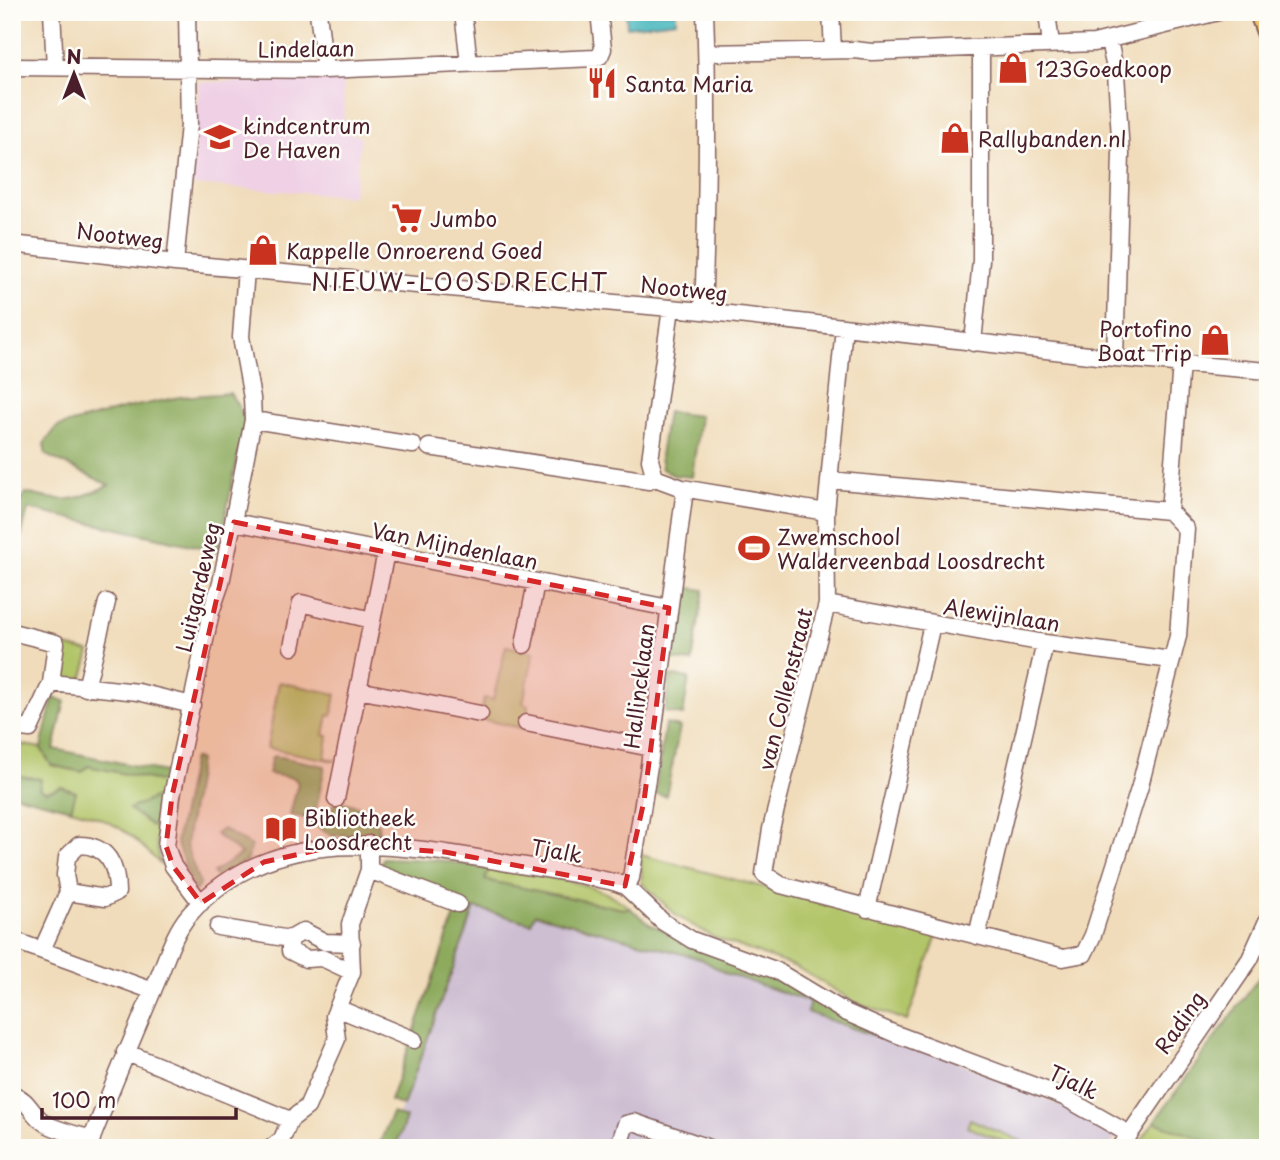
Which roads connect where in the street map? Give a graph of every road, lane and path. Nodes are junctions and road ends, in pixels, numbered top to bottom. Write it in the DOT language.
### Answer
graph roads {
  1 [pos="52,12"];
  2 [pos="187,12"];
  3 [pos="318,12"];
  4 [pos="463,12"];
  5 [pos="598,12"];
  6 [pos="705,12"];
  7 [pos="831,12"];
  8 [pos="1046,12"];
  9 [pos="1218,12"];
  10 [pos="1259,12"];
  11 [pos="1268,36"];
  12 [pos="1109,41"];
  13 [pos="1051,45"];
  14 [pos="981,49"];
  15 [pos="833,50"];
  16 [pos="706,53"];
  17 [pos="469,63"];
  18 [pos="12,68"];
  19 [pos="55,68"];
  20 [pos="189,70"];
  21 [pos="325,70"];
  22 [pos="12,244"];
  23 [pos="175,263"];
  24 [pos="246,269"];
  25 [pos="671,308"];
  26 [pos="704,311"];
  27 [pos="844,327"];
  28 [pos="973,343"];
  29 [pos="1115,358"];
  30 [pos="1181,364"];
  31 [pos="1268,371"];
  32 [pos="253,420"];
  33 [pos="654,478"];
  34 [pos="830,480"];
  35 [pos="685,489"];
  36 [pos="1169,511"];
  37 [pos="827,512"];
  38 [pos="234,522"];
  39 [pos="386,552"];
  40 [pos="536,582"];
  41 [pos="107,602"];
  42 [pos="827,604"];
  43 [pos="669,608"];
  44 [pos="372,620"];
  45 [pos="932,624"];
  46 [pos="12,632"];
  47 [pos="1045,643"];
  48 [pos="524,645"];
  49 [pos="292,647"];
  50 [pos="1171,660"];
  51 [pos="51,683"];
  52 [pos="86,688"];
  53 [pos="358,690"];
  54 [pos="192,705"];
  55 [pos="480,714"];
  56 [pos="526,723"];
  57 [pos="12,727"];
  58 [pos="651,748"];
  59 [pos="336,799"];
  60 [pos="369,845"];
  61 [pos="369,870"];
  62 [pos="625,886"];
  63 [pos="68,892"];
  64 [pos="201,903"];
  65 [pos="458,904"];
  66 [pos="867,909"];
  67 [pos="1268,919"];
  68 [pos="218,927"];
  69 [pos="976,936"];
  70 [pos="290,939"];
  71 [pos="352,943"];
  72 [pos="12,945"];
  73 [pos="43,950"];
  74 [pos="352,972"];
  75 [pos="153,991"];
  76 [pos="337,1008"];
  77 [pos="414,1040"];
  78 [pos="125,1052"];
  79 [pos="12,1094"];
  80 [pos="290,1120"];
  81 [pos="1125,1141"];
  82 [pos="90,1144"];
  83 [pos="271,1148"];
  84 [pos="618,1148"];
  85 [pos="709,1148"];
  1 -- 19 [label="street"];
  2 -- 20 [label="street"];
  3 -- 21 [label="street"];
  4 -- 17 [label="street"];
  5 -- 17 [label="street, Lindelaan"];
  6 -- 16 [label="street"];
  7 -- 15 [label="street"];
  8 -- 13 [label="street"];
  9 -- 12 [label="street"];
  10 -- 11 [label="main road"];
  12 -- 13 [label="street"];
  12 -- 29 [label="street"];
  13 -- 14 [label="street"];
  14 -- 15 [label="street"];
  14 -- 28 [label="street"];
  15 -- 16 [label="street"];
  16 -- 26 [label="street"];
  17 -- 21 [label="street, Lindelaan"];
  18 -- 19 [label="street, Lindelaan"];
  19 -- 20 [label="street, Lindelaan"];
  20 -- 21 [label="street, Lindelaan"];
  20 -- 23 [label="street"];
  22 -- 23 [label="street, Nootweg"];
  23 -- 24 [label="street, Nootweg"];
  24 -- 25 [label="street, Nootweg"];
  24 -- 32 [label="street, Luitgardeweg"];
  25 -- 26 [label="street, Nootweg"];
  25 -- 33 [label="street"];
  26 -- 27 [label="street, Nootweg"];
  27 -- 28 [label="street, Nootweg"];
  27 -- 34 [label="street, van Collenstraat"];
  28 -- 29 [label="street, Nootweg"];
  29 -- 30 [label="street, Nootweg"];
  30 -- 31 [label="street, Nootweg"];
  30 -- 36 [label="street"];
  32 -- 33 [label="street"];
  32 -- 38 [label="street, Luitgardeweg"];
  33 -- 35 [label="street"];
  34 -- 36 [label="street"];
  34 -- 37 [label="street, van Collenstraat"];
  35 -- 37 [label="street"];
  35 -- 43 [label="street, Hallincklaan"];
  36 -- 50 [label="street"];
  37 -- 42 [label="street, van Collenstraat"];
  38 -- 39 [label="street, Van Mijndenlaan"];
  38 -- 54 [label="street, Luitgardeweg"];
  39 -- 40 [label="street, Van Mijndenlaan"];
  39 -- 44 [label="street"];
  40 -- 43 [label="street, Van Mijndenlaan"];
  40 -- 48 [label="street"];
  41 -- 52 [label="street"];
  42 -- 45 [label="street, Alewijnlaan"];
  42 -- 66 [label="street, van Collenstraat"];
  43 -- 58 [label="street, Hallincklaan"];
  44 -- 49 [label="street"];
  44 -- 53 [label="street"];
  45 -- 47 [label="street, Alewijnlaan"];
  45 -- 66 [label="street"];
  46 -- 51 [label="street"];
  47 -- 50 [label="street, Alewijnlaan"];
  47 -- 69 [label="street"];
  50 -- 69 [label="street"];
  51 -- 52 [label="street"];
  51 -- 57 [label="street"];
  52 -- 54 [label="street"];
  53 -- 55 [label="street"];
  53 -- 59 [label="street"];
  54 -- 64 [label="street, Luitgardeweg"];
  56 -- 58 [label="street"];
  58 -- 62 [label="street, Hallincklaan"];
  60 -- 61 [label="street"];
  60 -- 62 [label="street, Tjalk"];
  60 -- 64 [label="street, Tjalk"];
  61 -- 65 [label="street"];
  61 -- 71 [label="street"];
  62 -- 81 [label="street, Tjalk"];
  63 -- 73 [label="street"];
  64 -- 75 [label="street, Tjalk"];
  66 -- 69 [label="street"];
  67 -- 81 [label="street, Rading"];
  68 -- 70 [label="street"];
  70 -- 71 [label="street"];
  70 -- 74 [label="street"];
  71 -- 74 [label="street"];
  72 -- 73 [label="street"];
  73 -- 75 [label="street"];
  74 -- 76 [label="street"];
  75 -- 78 [label="street, Tjalk"];
  76 -- 77 [label="street"];
  76 -- 80 [label="street"];
  78 -- 80 [label="street"];
  78 -- 82 [label="street, Tjalk"];
  79 -- 82 [label="street"];
  80 -- 83 [label="street"];
  84 -- 85 [label="street"];
}
